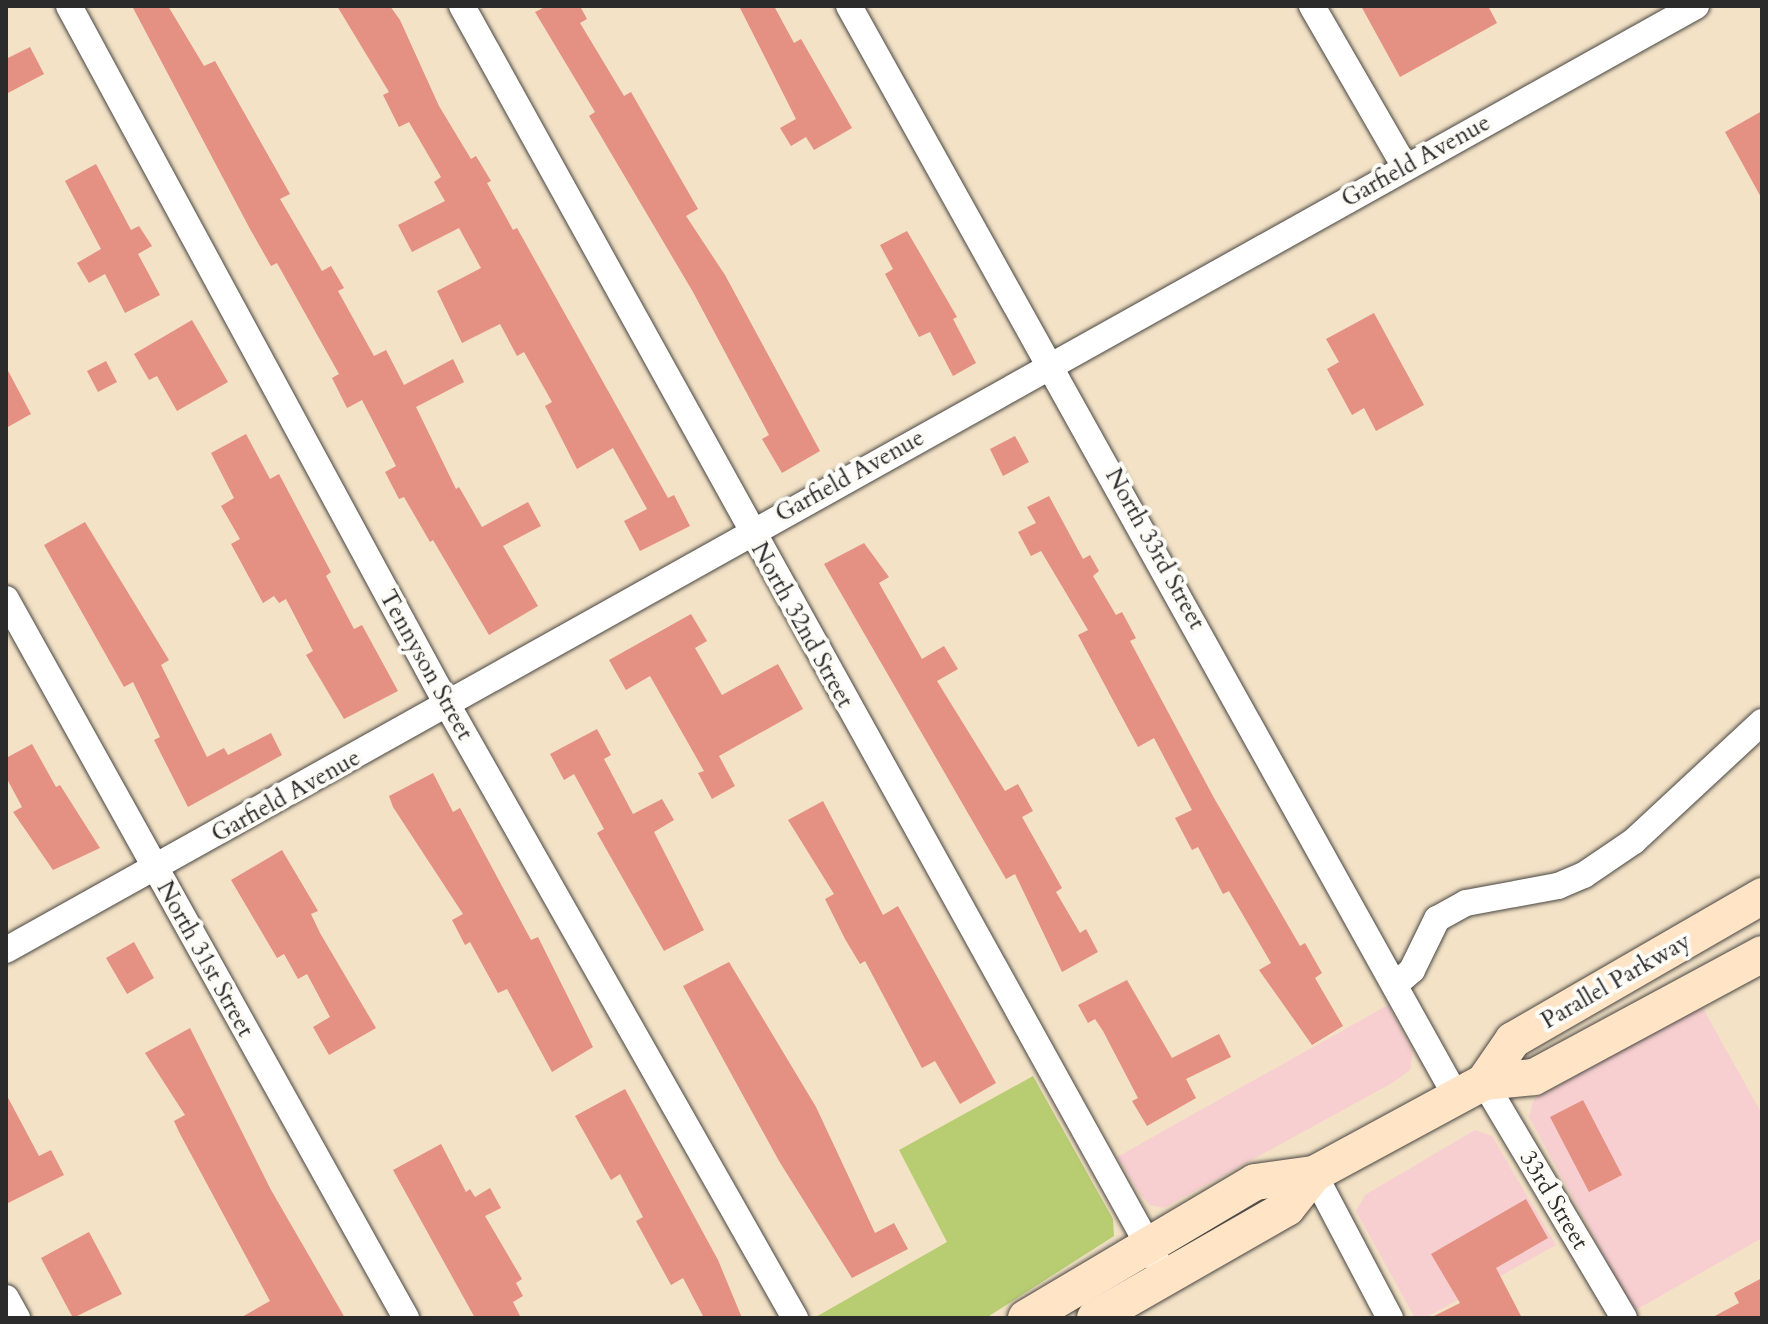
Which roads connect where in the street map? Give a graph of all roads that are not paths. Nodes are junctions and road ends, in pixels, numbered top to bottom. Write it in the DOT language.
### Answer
graph roads {
  1 [pos="69,6"];
  2 [pos="462,6"];
  3 [pos="849,6"];
  4 [pos="1312,6"];
  5 [pos="1696,6"];
  6 [pos="1405,167"];
  7 [pos="1053,365"];
  8 [pos="749,531"];
  9 [pos="6,599"];
  10 [pos="448,706"];
  11 [pos="1762,722"];
  12 [pos="155,869"];
  13 [pos="1762,896"];
  14 [pos="6,950"];
  15 [pos="1762,954"];
  16 [pos="1396,984"];
  17 [pos="1470,1089"];
  18 [pos="1314,1174"];
  19 [pos="1147,1242"];
  20 [pos="1165,1277"];
  21 [pos="6,1298"];
  22 [pos="17,1318"];
  23 [pos="406,1318"];
  24 [pos="795,1318"];
  25 [pos="1026,1318"];
  26 [pos="1095,1318"];
  27 [pos="1390,1318"];
  28 [pos="1624,1318"];
  1 -- 10 [label="street, Tennyson Street"];
  2 -- 8 [label="street, North 32nd Street"];
  3 -- 7 [label="street, North 33rd Street"];
  4 -- 6 [label="street"];
  5 -- 6 [label="street, Garfield Avenue"];
  6 -- 7 [label="street, Garfield Avenue"];
  7 -- 8 [label="street, Garfield Avenue"];
  7 -- 16 [label="street, North 33rd Street"];
  8 -- 10 [label="street, Garfield Avenue"];
  8 -- 19 [label="street, North 32nd Street"];
  9 -- 12 [label="street, North 31st Street"];
  10 -- 12 [label="street, Garfield Avenue"];
  10 -- 24 [label="street, Tennyson Street"];
  11 -- 16 [label="street"];
  12 -- 14 [label="street, Garfield Avenue"];
  12 -- 23 [label="street, North 31st Street"];
  13 -- 17 [label="main road, Parallel Parkway"];
  15 -- 17 [label="main road, Parallel Parkway"];
  16 -- 17 [label="street, North 33rd Street"];
  17 -- 18 [label="main road, Parallel Parkway"];
  17 -- 28 [label="street, 33rd Street"];
  18 -- 19 [label="main road, Parallel Parkway"];
  18 -- 20 [label="main road, Parallel Parkway"];
  18 -- 27 [label="street"];
  19 -- 20 [label="street, North 32nd Street"];
  19 -- 25 [label="main road, Parallel Parkway"];
  20 -- 26 [label="main road, Parallel Parkway"];
  21 -- 22 [label="street"];
}
